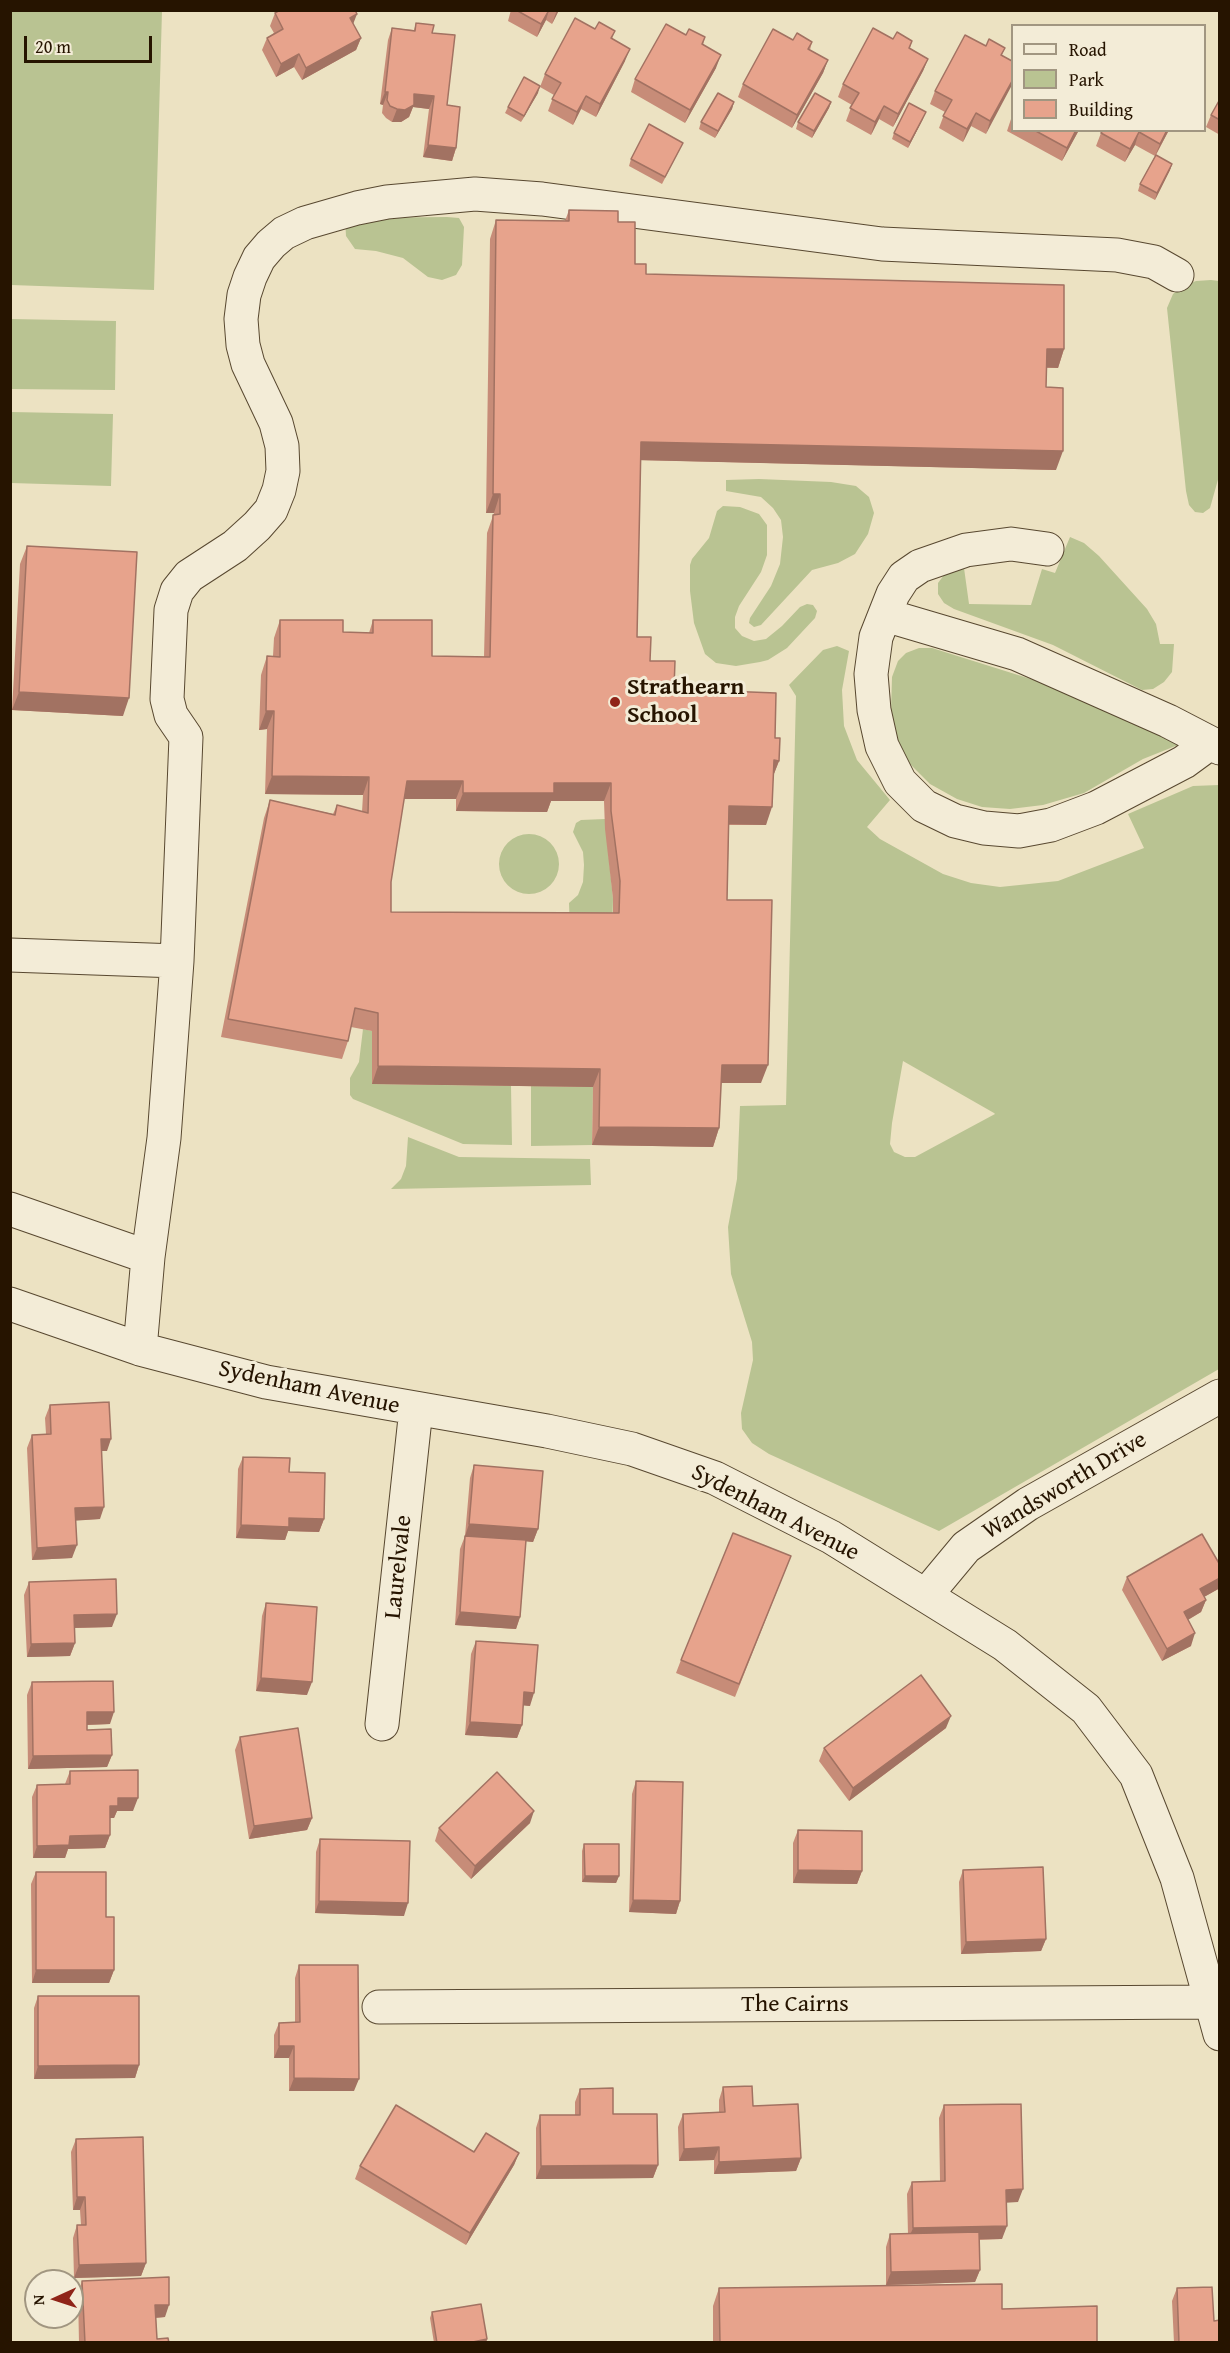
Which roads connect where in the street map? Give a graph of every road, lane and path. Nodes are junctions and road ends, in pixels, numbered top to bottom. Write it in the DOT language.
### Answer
graph roads {
  1 [pos="1177,275"];
  2 [pos="1047,549"];
  3 [pos="885,615"];
  4 [pos="1215,746"];
  5 [pos="10,955"];
  6 [pos="177,962"];
  7 [pos="10,1209"];
  8 [pos="148,1257"];
  9 [pos="10,1304"];
  10 [pos="140,1349"];
  11 [pos="1220,1396"];
  12 [pos="416,1409"];
  13 [pos="926,1595"];
  14 [pos="382,1724"];
  15 [pos="1211,2002"];
  16 [pos="379,2007"];
  17 [pos="1220,2034"];
  1 -- 6 [label="street"];
  2 -- 3 [label="street"];
  3 -- 4 [label="street"];
  3 -- 4 [label="street"];
  5 -- 6 [label="street"];
  6 -- 8 [label="street"];
  7 -- 8 [label="street"];
  8 -- 10 [label="street"];
  9 -- 10 [label="street, Sydenham Avenue"];
  10 -- 12 [label="street, Sydenham Avenue"];
  11 -- 13 [label="street, Wandsworth Drive"];
  12 -- 13 [label="street, Sydenham Avenue"];
  12 -- 14 [label="street, Laurelvale"];
  13 -- 15 [label="street, Sydenham Avenue"];
  15 -- 16 [label="street, The Cairns"];
  15 -- 17 [label="street, Sydenham Avenue"];
}
